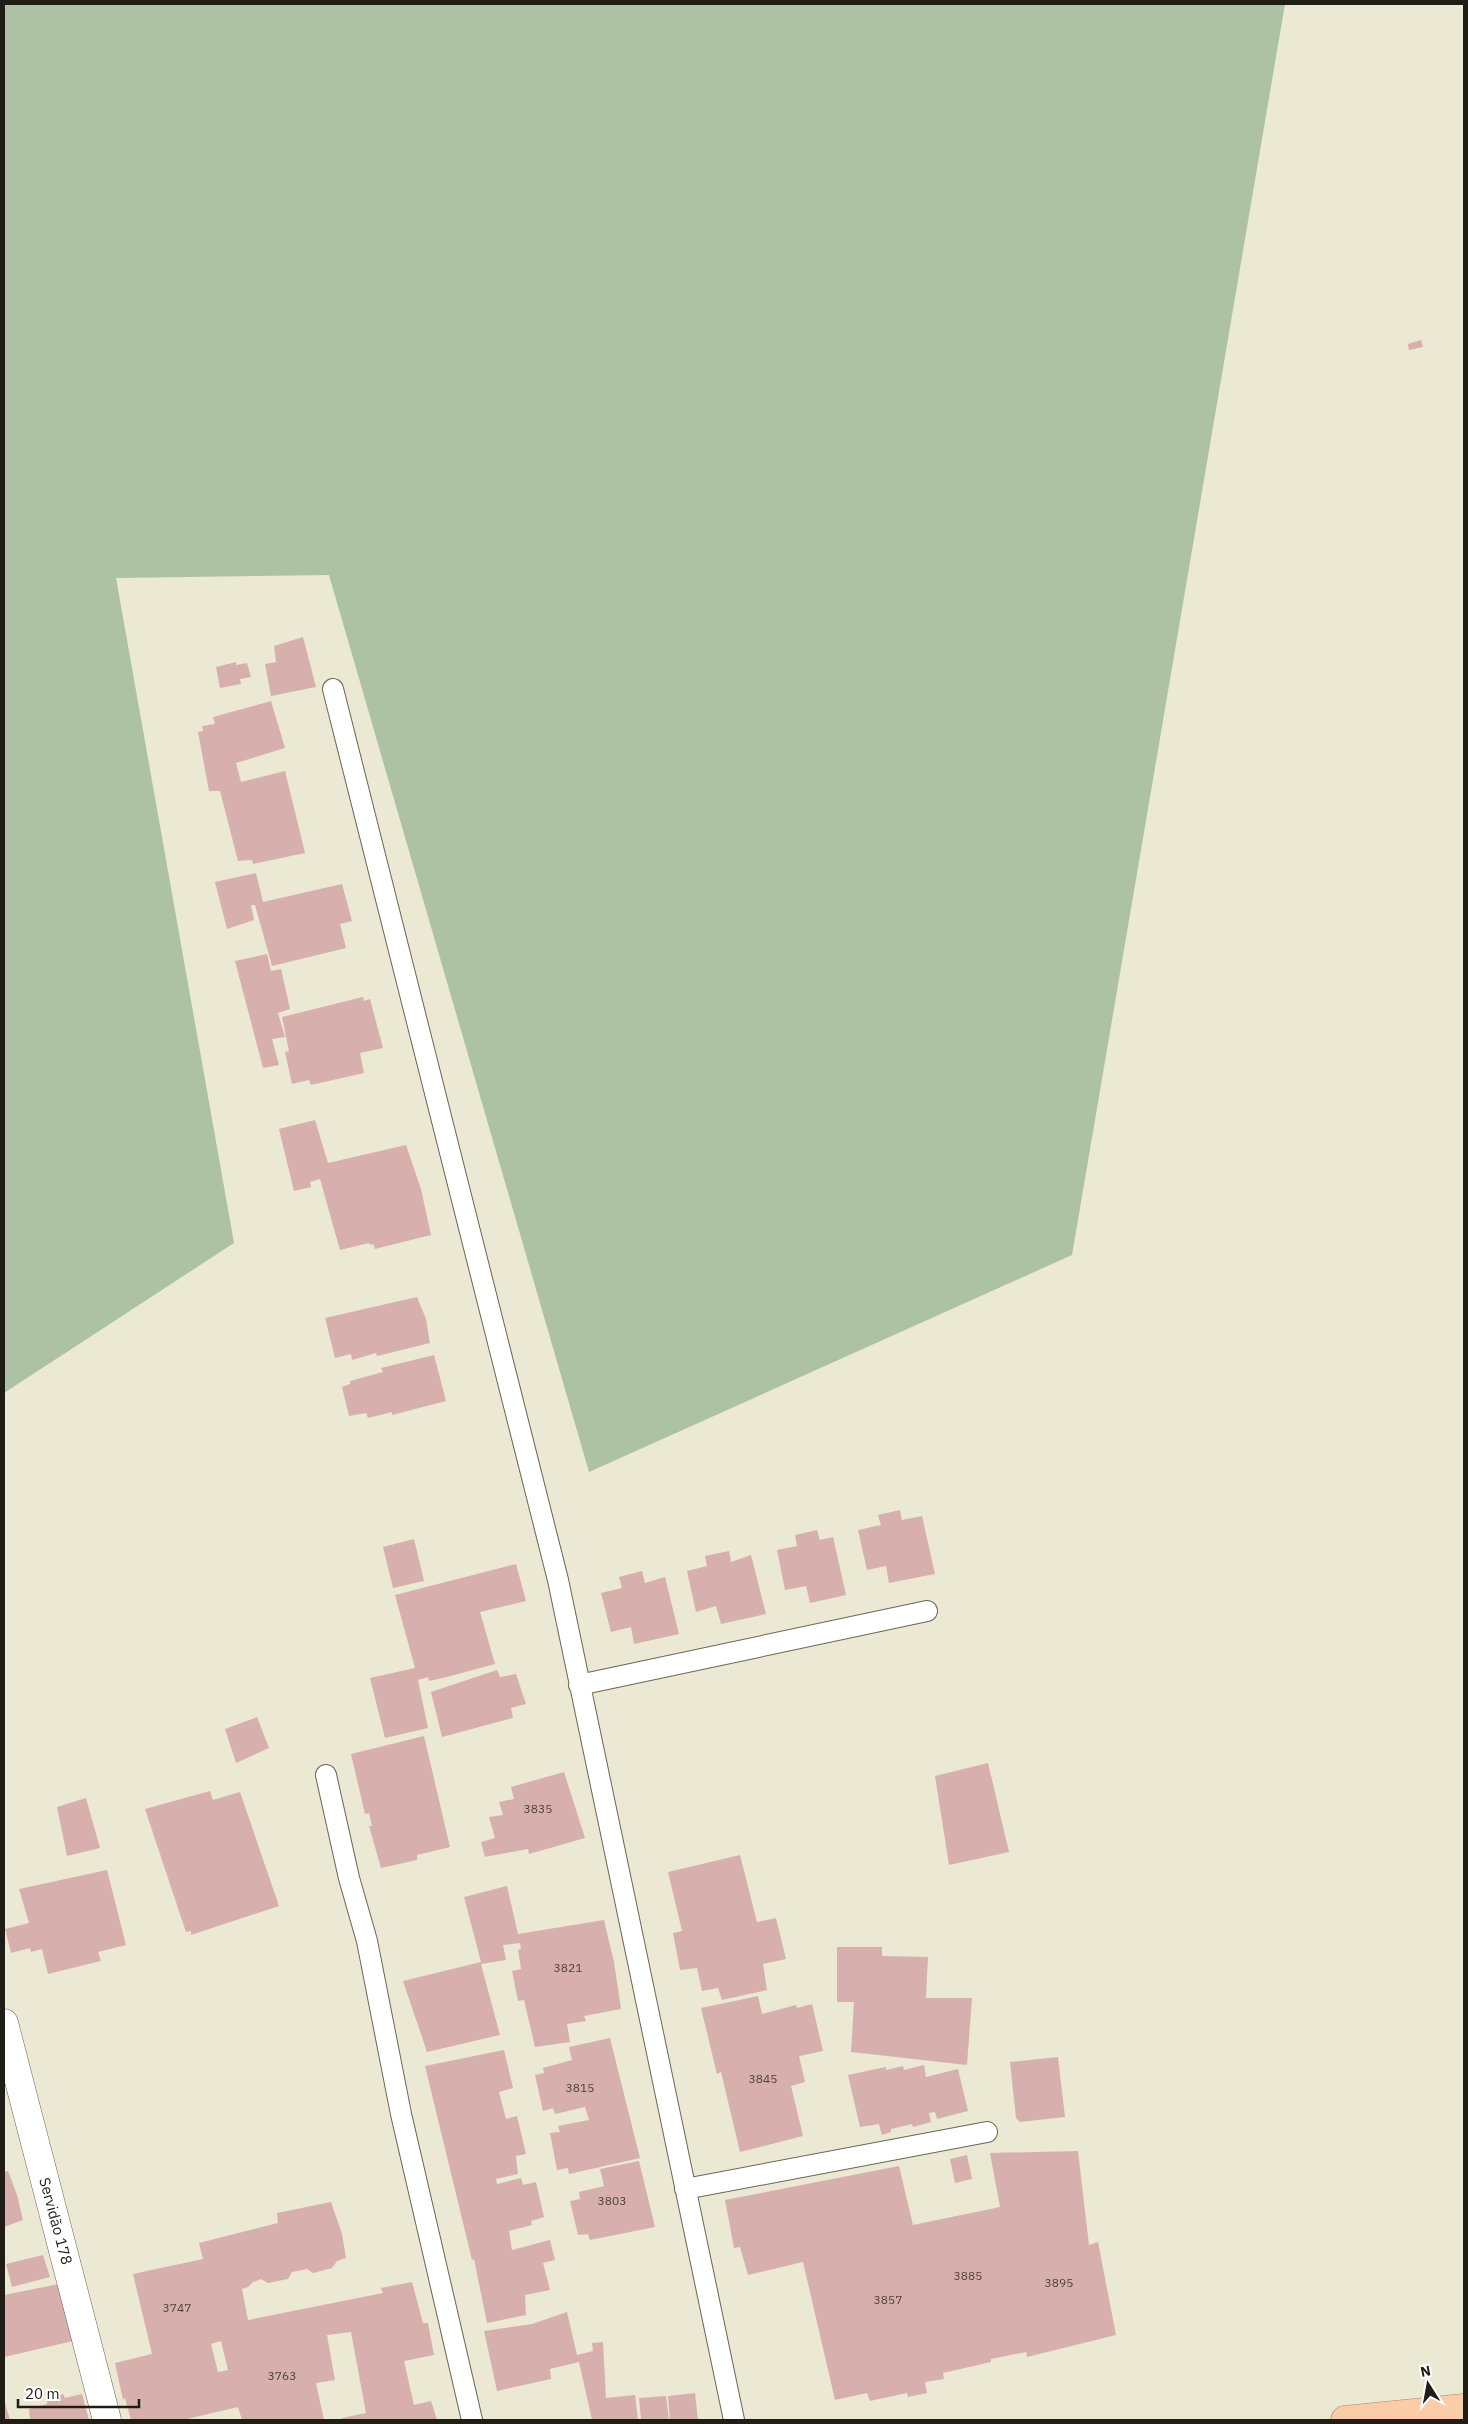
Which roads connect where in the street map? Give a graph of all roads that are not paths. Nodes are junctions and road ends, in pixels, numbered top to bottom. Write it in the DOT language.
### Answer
graph roads {
  1 [pos="333,689"];
  2 [pos="927,1611"];
  3 [pos="579,1684"];
  4 [pos="326,1775"];
  5 [pos="4,2023"];
  6 [pos="987,2132"];
  7 [pos="685,2189"];
  8 [pos="1464,2408"];
  9 [pos="107,2420"];
  10 [pos="472,2420"];
  11 [pos="734,2420"];
  12 [pos="1345,2420"];
  1 -- 3 [label="lane"];
  2 -- 3 [label="lane"];
  3 -- 7 [label="lane"];
  4 -- 10 [label="lane"];
  5 -- 9 [label="street, Servidão 178"];
  6 -- 7 [label="lane"];
  7 -- 11 [label="lane"];
  8 -- 12 [label="highway"];
}
